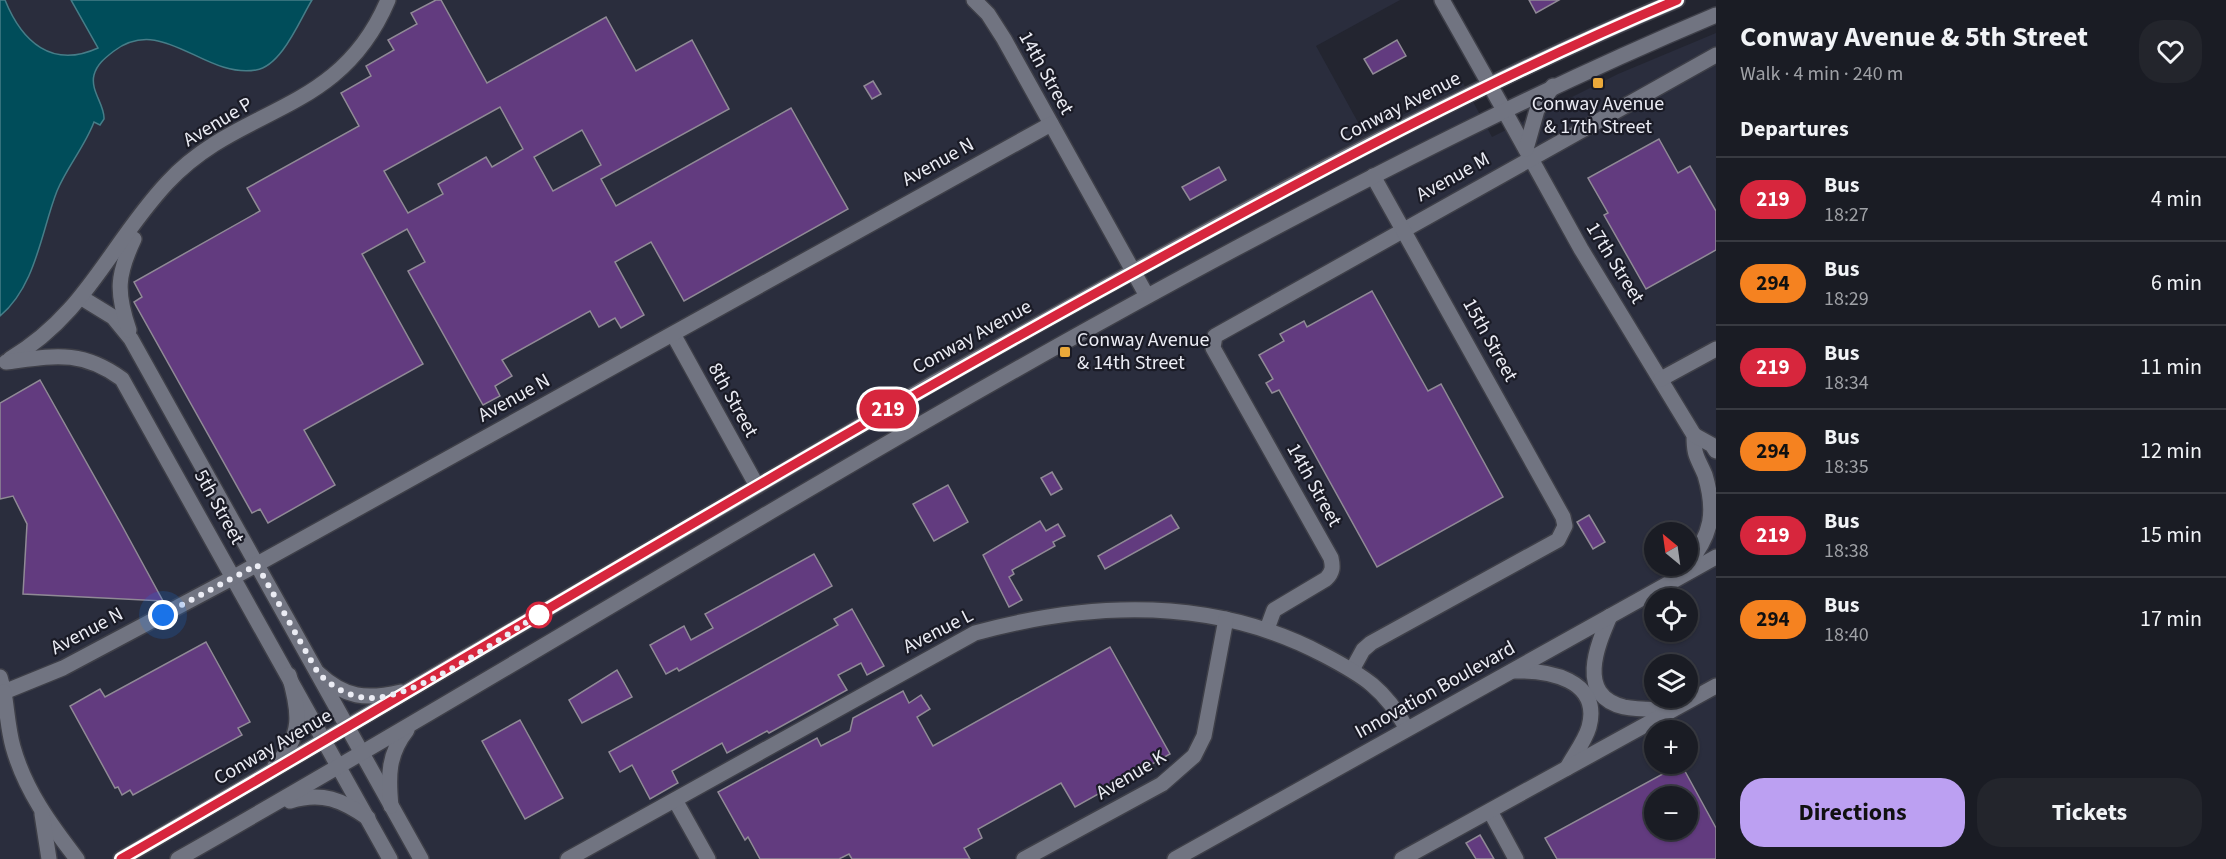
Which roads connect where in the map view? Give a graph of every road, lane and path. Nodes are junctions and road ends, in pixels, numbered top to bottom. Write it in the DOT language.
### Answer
graph roads {
  1 [pos="388,0"];
  2 [pos="1443,0"];
  3 [pos="1677,0"];
  4 [pos="978,1"];
  5 [pos="1716,15"];
  6 [pos="1716,55"];
  7 [pos="1490,85"];
  8 [pos="1553,86"];
  9 [pos="1504,110"];
  10 [pos="1051,124"];
  11 [pos="1528,153"];
  12 [pos="1373,176"];
  13 [pos="148,208"];
  14 [pos="1404,228"];
  15 [pos="1134,272"];
  16 [pos="1147,296"];
  17 [pos="82,298"];
  18 [pos="673,334"];
  19 [pos="131,339"];
  20 [pos="1213,340"];
  21 [pos="1716,349"];
  22 [pos="3,363"];
  23 [pos="1661,379"];
  24 [pos="1694,435"];
  25 [pos="1716,451"];
  26 [pos="757,486"];
  27 [pos="1698,551"];
  28 [pos="1716,557"];
  29 [pos="257,565"];
  30 [pos="1677,576"];
  31 [pos="234,577"];
  32 [pos="1674,580"];
  33 [pos="1610,616"];
  34 [pos="1226,619"];
  35 [pos="1267,629"];
  36 [pos="1352,670"];
  37 [pos="1512,671"];
  38 [pos="318,673"];
  39 [pos="289,675"];
  40 [pos="2,684"];
  41 [pos="1716,686"];
  42 [pos="412,690"];
  43 [pos="1673,710"];
  44 [pos="412,724"];
  45 [pos="348,728"];
  46 [pos="1407,729"];
  47 [pos="326,741"];
  48 [pos="362,754"];
  49 [pos="340,767"];
  50 [pos="1567,768"];
  51 [pos="265,777"];
  52 [pos="675,800"];
  53 [pos="391,806"];
  54 [pos="270,807"];
  55 [pos="1490,811"];
  56 [pos="42,814"];
  57 [pos="368,818"];
  58 [pos="1182,857"];
  59 [pos="49,859"];
  60 [pos="77,859"];
  61 [pos="121,859"];
  62 [pos="178,859"];
  63 [pos="390,859"];
  64 [pos="421,859"];
  65 [pos="568,859"];
  66 [pos="708,859"];
  67 [pos="1024,859"];
  68 [pos="1402,859"];
  69 [pos="1516,859"];
  1 -- 13 [label="street, Avenue P"];
  2 -- 7 [label="street, 17th Street"];
  3 -- 7 [label="street, Conway Avenue"];
  4 -- 10 [label="street, 14th Street"];
  5 -- 8 [label="street"];
  6 -- 11 [label="street, Avenue M"];
  7 -- 9 [label="street, 17th Street"];
  7 -- 15 [label="street, Conway Avenue"];
  8 -- 9 [label="street"];
  8 -- 11 [label="street"];
  9 -- 11 [label="street, 17th Street"];
  9 -- 12 [label="street"];
  10 -- 15 [label="street, 14th Street"];
  10 -- 18 [label="street, Avenue N"];
  11 -- 14 [label="street, Avenue M"];
  11 -- 23 [label="street, 17th Street"];
  12 -- 14 [label="street, 15th Street"];
  12 -- 16 [label="street"];
  13 -- 17 [label="street, Avenue P"];
  13 -- 19 [label="street"];
  14 -- 20 [label="street, Avenue M"];
  14 -- 36 [label="street, 15th Street"];
  15 -- 16 [label="street, 14th Street"];
  15 -- 26 [label="street, Conway Avenue"];
  16 -- 44 [label="street"];
  17 -- 19 [label="street, 5th Street"];
  17 -- 22 [label="street, Avenue P"];
  18 -- 26 [label="street, 8th Street"];
  18 -- 29 [label="street, Avenue N"];
  19 -- 29 [label="street, 5th Street"];
  20 -- 35 [label="street, 14th Street"];
  21 -- 23 [label="street"];
  22 -- 31 [label="street, 5th Street"];
  23 -- 24 [label="street, 17th Street"];
  24 -- 25 [label="street"];
  24 -- 27 [label="street"];
  26 -- 42 [label="street, Conway Avenue"];
  28 -- 32 [label="street, Innovation Boulevard"];
  29 -- 31 [label="street, Avenue N"];
  29 -- 38 [label="street, 5th Street"];
  30 -- 32 [label="street"];
  31 -- 39 [label="street, 5th Street"];
  31 -- 40 [label="street, Avenue N"];
  32 -- 33 [label="street, Innovation Boulevard"];
  33 -- 37 [label="street, Innovation Boulevard"];
  33 -- 43 [label="street"];
  34 -- 35 [label="street, Avenue L"];
  34 -- 52 [label="street, Avenue L"];
  34 -- 67 [label="street, Avenue K"];
  35 -- 36 [label="street, Avenue L"];
  36 -- 46 [label="street, Avenue L"];
  37 -- 46 [label="street, Innovation Boulevard"];
  37 -- 50 [label="street"];
  38 -- 42 [label="street"];
  38 -- 45 [label="street, 5th Street"];
  39 -- 47 [label="street, 5th Street"];
  39 -- 51 [label="street"];
  40 -- 56 [label="street"];
  41 -- 43 [label="street"];
  42 -- 45 [label="street, Conway Avenue"];
  43 -- 50 [label="street"];
  44 -- 48 [label="street"];
  44 -- 53 [label="street"];
  45 -- 47 [label="street, Conway Avenue"];
  45 -- 48 [label="street, 5th Street"];
  46 -- 58 [label="street, Innovation Boulevard"];
  47 -- 49 [label="street, 5th Street"];
  47 -- 51 [label="street, Conway Avenue"];
  48 -- 49 [label="street"];
  48 -- 53 [label="street, 5th Street"];
  49 -- 54 [label="street"];
  49 -- 57 [label="street, 5th Street"];
  50 -- 55 [label="street"];
  51 -- 61 [label="street, Conway Avenue"];
  52 -- 65 [label="street, Avenue L"];
  52 -- 66 [label="street"];
  53 -- 64 [label="street, 5th Street"];
  54 -- 57 [label="street"];
  54 -- 62 [label="street"];
  55 -- 68 [label="street"];
  55 -- 69 [label="street"];
  56 -- 59 [label="street"];
  56 -- 60 [label="street"];
  57 -- 63 [label="street, 5th Street"];
}
